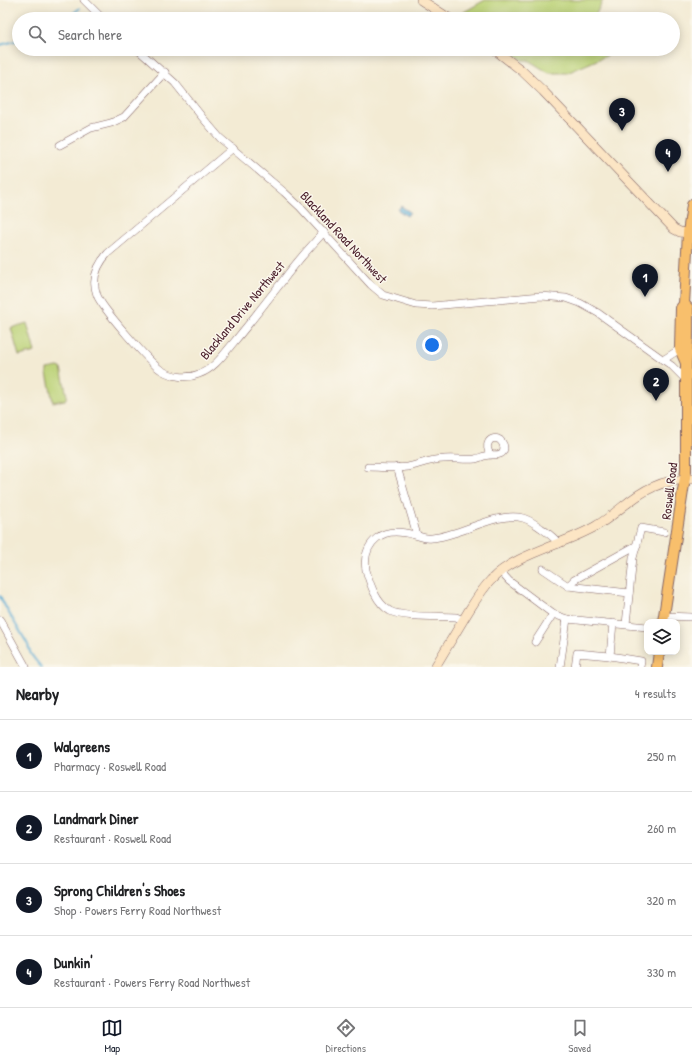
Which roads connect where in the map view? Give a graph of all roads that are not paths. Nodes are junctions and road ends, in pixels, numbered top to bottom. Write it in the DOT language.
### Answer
graph roads {
  1 [pos="84,0"];
  2 [pos="422,0"];
  3 [pos="96,12"];
  4 [pos="440,12"];
  5 [pos="146,56"];
  6 [pos="503,56"];
  7 [pos="165,72"];
  8 [pos="60,145"];
  9 [pos="233,148"];
  10 [pos="692,205"];
  11 [pos="324,232"];
  12 [pos="688,233"];
  13 [pos="684,304"];
  14 [pos="680,349"];
  15 [pos="663,360"];
  16 [pos="686,363"];
  17 [pos="689,383"];
  18 [pos="490,455"];
  19 [pos="368,467"];
  20 [pos="397,467"];
  21 [pos="688,479"];
  22 [pos="664,532"];
  23 [pos="417,535"];
  24 [pos="559,544"];
  25 [pos="637,545"];
  26 [pos="543,569"];
  27 [pos="500,571"];
  28 [pos="568,586"];
  29 [pos="629,593"];
  30 [pos="553,614"];
  31 [pos="692,616"];
  32 [pos="567,618"];
  33 [pos="663,619"];
  34 [pos="0,620"];
  35 [pos="463,620"];
  36 [pos="613,623"];
  37 [pos="626,624"];
  38 [pos="644,627"];
  39 [pos="535,642"];
  40 [pos="659,655"];
  41 [pos="610,656"];
  42 [pos="26,667"];
  43 [pos="435,667"];
  44 [pos="560,667"];
  45 [pos="575,667"];
  46 [pos="640,667"];
  47 [pos="657,667"];
  1 -- 3 [label="street"];
  2 -- 4 [label="street"];
  5 -- 7 [label="street, Blackland Road Northwest"];
  6 -- 12 [label="street"];
  7 -- 8 [label="street"];
  7 -- 9 [label="street, Blackland Road Northwest"];
  9 -- 11 [label="street, Blackland Road Northwest"];
  9 -- 11 [label="street, Blackland Drive Northwest"];
  10 -- 12 [label="main road, Roswell Road"];
  11 -- 15 [label="street, Blackland Road Northwest"];
  12 -- 13 [label="main road, Roswell Road"];
  13 -- 14 [label="main road, Roswell Road"];
  13 -- 16 [label="main road, Roswell Road"];
  14 -- 15 [label="street"];
  14 -- 16 [label="main road, Roswell Road"];
  15 -- 17 [label="street, Blackland Road Northwest"];
  16 -- 17 [label="main road, Roswell Road"];
  17 -- 21 [label="main road, Roswell Road"];
  18 -- 20 [label="street"];
  19 -- 20 [label="street"];
  20 -- 23 [label="street"];
  21 -- 24 [label="street"];
  21 -- 33 [label="main road, Roswell Road"];
  22 -- 25 [label="street"];
  23 -- 24 [label="street"];
  23 -- 35 [label="street"];
  24 -- 27 [label="street"];
  25 -- 28 [label="street"];
  25 -- 29 [label="street"];
  26 -- 28 [label="street"];
  27 -- 30 [label="street"];
  27 -- 35 [label="street"];
  28 -- 29 [label="street"];
  29 -- 37 [label="street"];
  30 -- 32 [label="street"];
  30 -- 39 [label="street"];
  31 -- 33 [label="street"];
  32 -- 36 [label="street"];
  32 -- 44 [label="street"];
  34 -- 42 [label="street"];
  35 -- 43 [label="street"];
  36 -- 37 [label="street"];
  36 -- 41 [label="street"];
  37 -- 38 [label="street"];
  40 -- 47 [label="main road"];
  41 -- 45 [label="street"];
  41 -- 46 [label="street"];
}
